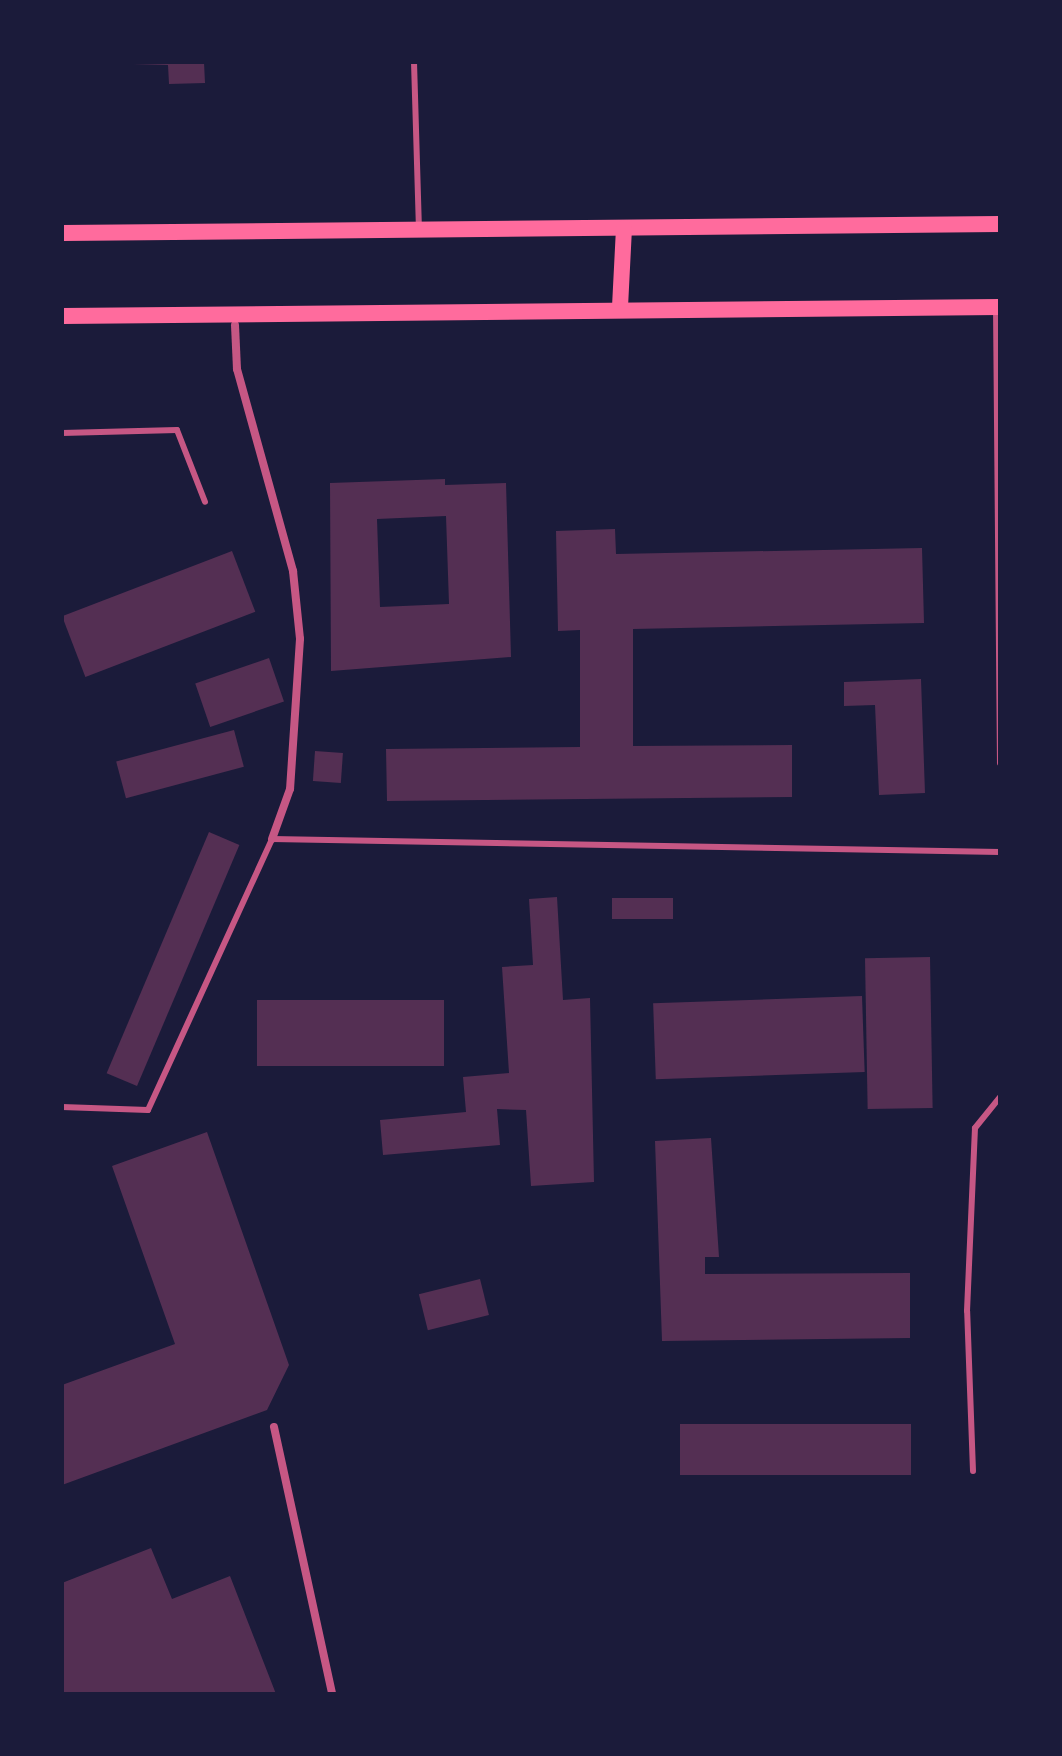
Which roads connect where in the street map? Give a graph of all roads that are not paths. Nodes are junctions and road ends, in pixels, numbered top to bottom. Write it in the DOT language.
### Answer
graph roads {
  1 [pos="414,62"];
  2 [pos="1000,224"];
  3 [pos="624,228"];
  4 [pos="420,232"];
  5 [pos="62,233"];
  6 [pos="620,307"];
  7 [pos="998,307"];
  8 [pos="62,316"];
  9 [pos="235,325"];
  10 [pos="62,433"];
  11 [pos="205,502"];
  12 [pos="1000,763"];
  13 [pos="272,839"];
  14 [pos="1000,852"];
  15 [pos="1000,1097"];
  16 [pos="62,1107"];
  17 [pos="274,1427"];
  18 [pos="973,1471"];
  19 [pos="332,1694"];
  1 -- 4 [label="lane"];
  2 -- 3 [label="main road"];
  3 -- 4 [label="main road"];
  3 -- 6 [label="main road"];
  4 -- 5 [label="main road"];
  6 -- 7 [label="main road"];
  6 -- 8 [label="main road"];
  7 -- 12 [label="lane"];
  9 -- 13 [label="street"];
  10 -- 11 [label="lane"];
  13 -- 14 [label="lane"];
  13 -- 16 [label="lane"];
  15 -- 18 [label="lane"];
  17 -- 19 [label="street"];
}
